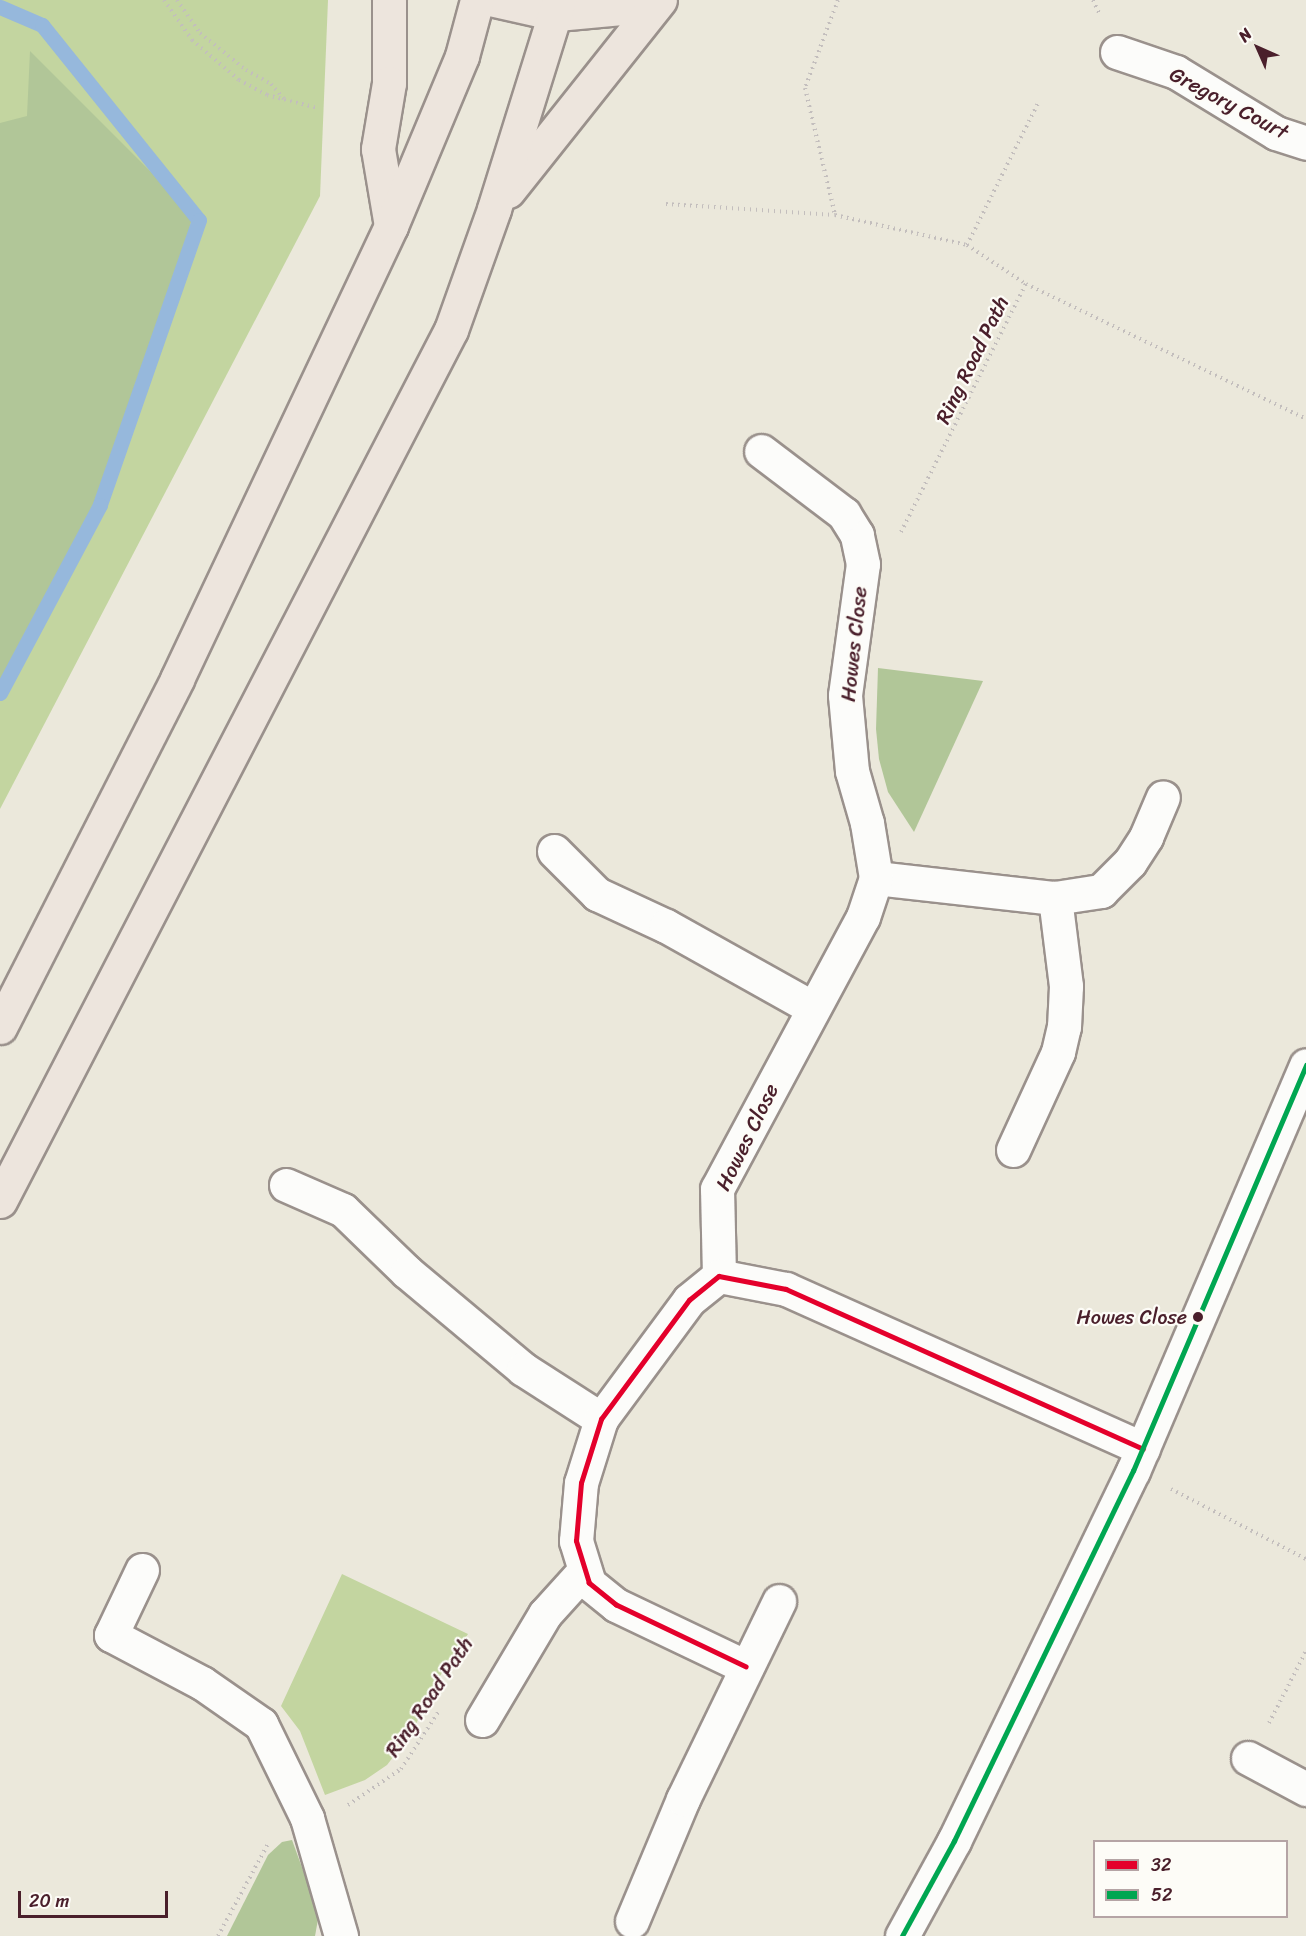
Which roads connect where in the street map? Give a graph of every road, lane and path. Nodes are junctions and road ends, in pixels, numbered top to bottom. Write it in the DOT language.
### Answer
graph roads {
  1 [pos="164,0"];
  2 [pos="177,0"];
  3 [pos="389,0"];
  4 [pos="477,0"];
  5 [pos="494,0"];
  6 [pos="838,0"];
  7 [pos="657,3"];
  8 [pos="558,7"];
  9 [pos="1117,52"];
  10 [pos="285,100"];
  11 [pos="1038,102"];
  12 [pos="318,108"];
  13 [pos="1306,142"];
  14 [pos="666,204"];
  15 [pos="494,209"];
  16 [pos="835,215"];
  17 [pos="391,226"];
  18 [pos="967,245"];
  19 [pos="1026,284"];
  20 [pos="1306,419"];
  21 [pos="761,452"];
  22 [pos="862,564"];
  23 [pos="1163,797"];
  24 [pos="554,851"];
  25 [pos="876,878"];
  26 [pos="1055,898"];
  27 [pos="813,1008"];
  28 [pos="0,1028"];
  29 [pos="1306,1065"];
  30 [pos="1013,1150"];
  31 [pos="286,1185"];
  32 [pos="0,1201"];
  33 [pos="719,1276"];
  34 [pos="601,1419"];
  35 [pos="1138,1460"];
  36 [pos="1306,1559"];
  37 [pos="142,1570"];
  38 [pos="583,1572"];
  39 [pos="779,1600"];
  40 [pos="1306,1651"];
  41 [pos="746,1667"];
  42 [pos="446,1700"];
  43 [pos="482,1720"];
  44 [pos="1249,1759"];
  45 [pos="1306,1789"];
  46 [pos="307,1818"];
  47 [pos="632,1921"];
  48 [pos="218,1936"];
  49 [pos="341,1936"];
  50 [pos="902,1936"];
  1 -- 10 [label="path"];
  2 -- 10 [label="path"];
  3 -- 17 [label="highway"];
  4 -- 17 [label="highway"];
  5 -- 8 [label="highway"];
  6 -- 16 [label="path"];
  7 -- 8 [label="highway"];
  7 -- 15 [label="highway"];
  8 -- 15 [label="highway"];
  9 -- 13 [label="street, Gregory Court"];
  10 -- 12 [label="path"];
  11 -- 18 [label="path"];
  14 -- 16 [label="path, Ring Road Path"];
  15 -- 32 [label="highway"];
  16 -- 18 [label="path, Ring Road Path"];
  17 -- 28 [label="highway"];
  18 -- 19 [label="path, Ring Road Path"];
  19 -- 20 [label="path"];
  19 -- 22 [label="path, Ring Road Path"];
  21 -- 22 [label="street, Howes Close"];
  22 -- 25 [label="street, Howes Close"];
  23 -- 26 [label="street"];
  24 -- 27 [label="street"];
  25 -- 26 [label="street"];
  25 -- 27 [label="street, Howes Close"];
  26 -- 30 [label="street"];
  27 -- 33 [label="street, Howes Close"];
  29 -- 35 [label="street"];
  31 -- 34 [label="street"];
  33 -- 34 [label="street"];
  33 -- 35 [label="street"];
  34 -- 38 [label="street"];
  35 -- 36 [label="path"];
  35 -- 50 [label="street"];
  37 -- 46 [label="street"];
  38 -- 41 [label="street"];
  38 -- 43 [label="street"];
  39 -- 41 [label="street"];
  40 -- 44 [label="path"];
  41 -- 47 [label="street"];
  42 -- 46 [label="path, Ring Road Path"];
  44 -- 45 [label="street"];
  46 -- 48 [label="path, Ring Road Path"];
  46 -- 49 [label="street"];
}
